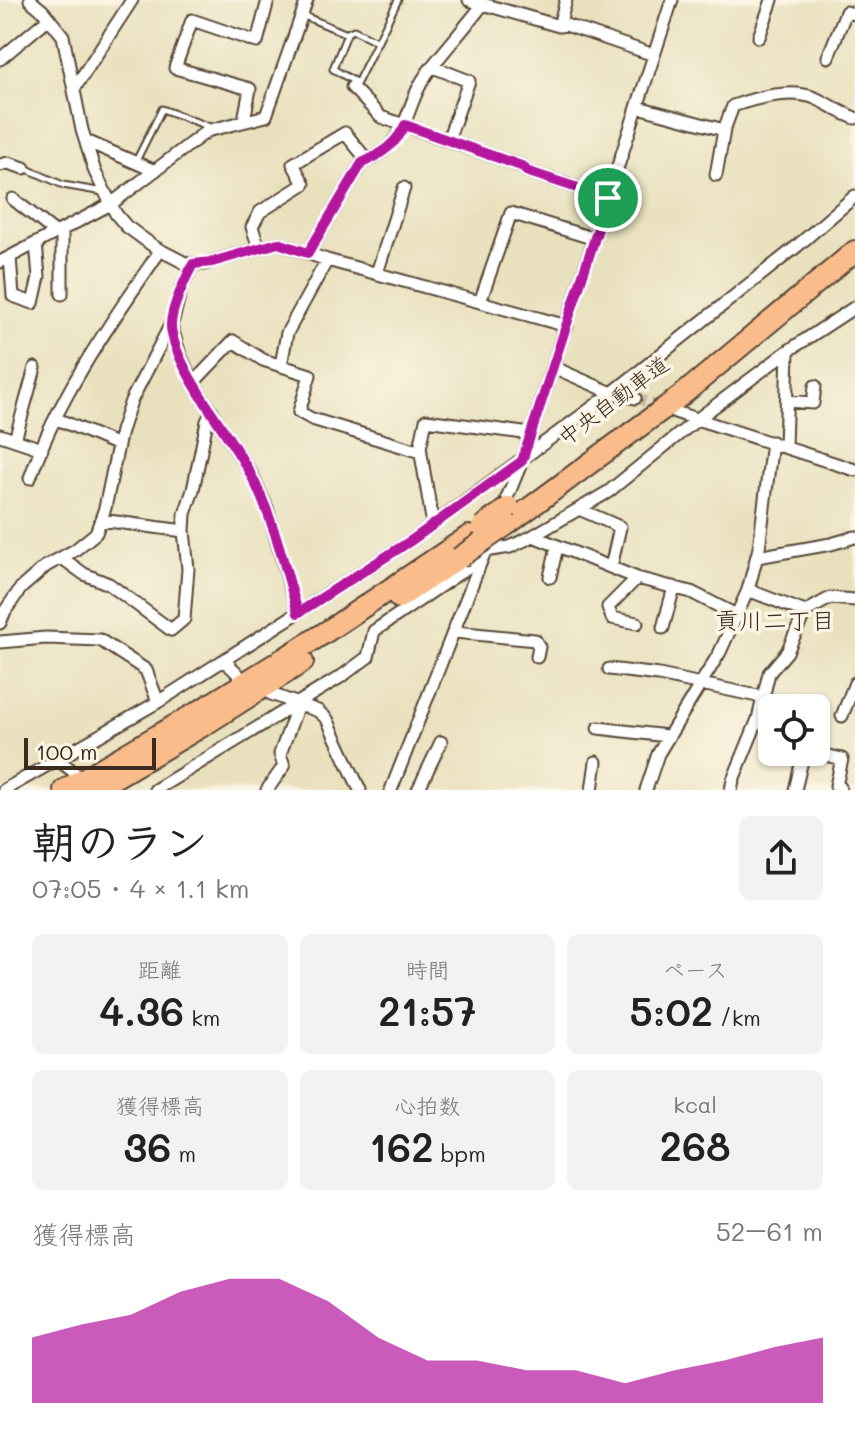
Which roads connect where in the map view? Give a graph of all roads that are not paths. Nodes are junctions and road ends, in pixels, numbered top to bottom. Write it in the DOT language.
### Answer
graph roads {
  1 [pos="30,0"];
  2 [pos="132,0"];
  3 [pos="268,0"];
  4 [pos="307,0"];
  5 [pos="398,0"];
  6 [pos="469,0"];
  7 [pos="566,0"];
  8 [pos="672,0"];
  9 [pos="772,0"];
  10 [pos="483,4"];
  11 [pos="855,14"];
  12 [pos="302,15"];
  13 [pos="49,18"];
  14 [pos="559,26"];
  15 [pos="347,34"];
  16 [pos="759,37"];
  17 [pos="378,42"];
  18 [pos="654,55"];
  19 [pos="828,57"];
  20 [pos="0,59"];
  21 [pos="433,67"];
  22 [pos="352,87"];
  23 [pos="74,89"];
  24 [pos="638,107"];
  25 [pos="855,118"];
  26 [pos="244,120"];
  27 [pos="405,125"];
  28 [pos="213,128"];
  29 [pos="724,130"];
  30 [pos="448,140"];
  31 [pos="86,141"];
  32 [pos="2,160"];
  33 [pos="367,160"];
  34 [pos="135,162"];
  35 [pos="24,168"];
  36 [pos="155,171"];
  37 [pos="716,175"];
  38 [pos="404,188"];
  39 [pos="106,193"];
  40 [pos="855,196"];
  41 [pos="608,198"];
  42 [pos="13,199"];
  43 [pos="111,204"];
  44 [pos="59,232"];
  45 [pos="855,236"];
  46 [pos="595,239"];
  47 [pos="36,243"];
  48 [pos="259,248"];
  49 [pos="160,251"];
  50 [pos="855,251"];
  51 [pos="308,253"];
  52 [pos="5,259"];
  53 [pos="327,260"];
  54 [pos="193,264"];
  55 [pos="377,273"];
  56 [pos="62,294"];
  57 [pos="480,302"];
  58 [pos="855,307"];
  59 [pos="171,325"];
  60 [pos="567,326"];
  61 [pos="788,351"];
  62 [pos="281,365"];
  63 [pos="553,367"];
  64 [pos="35,368"];
  65 [pos="193,383"];
  66 [pos="815,386"];
  67 [pos="612,393"];
  68 [pos="635,398"];
  69 [pos="787,401"];
  70 [pos="212,411"];
  71 [pos="675,412"];
  72 [pos="699,418"];
  73 [pos="57,419"];
  74 [pos="531,434"];
  75 [pos="0,435"];
  76 [pos="15,440"];
  77 [pos="772,442"];
  78 [pos="118,445"];
  79 [pos="785,447"];
  80 [pos="42,449"];
  81 [pos="421,452"];
  82 [pos="522,461"];
  83 [pos="855,470"];
  84 [pos="30,478"];
  85 [pos="579,509"];
  86 [pos="508,516"];
  87 [pos="101,520"];
  88 [pos="433,525"];
  89 [pos="184,531"];
  90 [pos="533,536"];
  91 [pos="855,537"];
  92 [pos="557,547"];
  93 [pos="484,554"];
  94 [pos="757,557"];
  95 [pos="62,558"];
  96 [pos="611,567"];
  97 [pos="550,577"];
  98 [pos="637,578"];
  99 [pos="674,587"];
  100 [pos="748,590"];
  101 [pos="855,600"];
  102 [pos="805,612"];
  103 [pos="298,613"];
  104 [pos="736,615"];
  105 [pos="0,623"];
  106 [pos="637,623"];
  107 [pos="663,628"];
  108 [pos="455,632"];
  109 [pos="0,642"];
  110 [pos="537,657"];
  111 [pos="224,660"];
  112 [pos="609,669"];
  113 [pos="238,674"];
  114 [pos="855,685"];
  115 [pos="700,686"];
  116 [pos="271,694"];
  117 [pos="763,694"];
  118 [pos="758,696"];
  119 [pos="158,702"];
  120 [pos="296,704"];
  121 [pos="842,716"];
  122 [pos="758,719"];
  123 [pos="598,728"];
  124 [pos="667,736"];
  125 [pos="441,742"];
  126 [pos="830,756"];
  127 [pos="57,759"];
  128 [pos="596,762"];
  129 [pos="801,766"];
  130 [pos="69,781"];
  131 [pos="588,789"];
  132 [pos="4,790"];
  133 [pos="94,790"];
  134 [pos="155,790"];
  135 [pos="267,790"];
  136 [pos="360,790"];
  137 [pos="391,790"];
  138 [pos="418,790"];
  139 [pos="646,790"];
  140 [pos="731,790"];
  141 [pos="795,790"];
  142 [pos="839,790"];
  1 -- 13 [label="street"];
  2 -- 23 [label="street"];
  3 -- 26 [label="street"];
  4 -- 12 [label="street"];
  5 -- 17 [label="lane"];
  6 -- 10 [label="street"];
  7 -- 14 [label="street"];
  8 -- 18 [label="street"];
  9 -- 16 [label="street"];
  10 -- 14 [label="street"];
  10 -- 21 [label="street"];
  11 -- 19 [label="street"];
  12 -- 15 [label="lane"];
  12 -- 26 [label="street"];
  13 -- 20 [label="street"];
  13 -- 23 [label="street"];
  14 -- 18 [label="street"];
  15 -- 17 [label="lane"];
  15 -- 17 [label="lane"];
  18 -- 24 [label="street"];
  21 -- 27 [label="street"];
  21 -- 30 [label="street"];
  22 -- 27 [label="street"];
  23 -- 31 [label="street"];
  24 -- 29 [label="street"];
  24 -- 41 [label="street"];
  25 -- 29 [label="street"];
  26 -- 28 [label="street"];
  27 -- 30 [label="street"];
  27 -- 33 [label="street"];
  28 -- 34 [label="lane"];
  28 -- 36 [label="street"];
  29 -- 37 [label="street"];
  30 -- 41 [label="street"];
  31 -- 34 [label="street"];
  31 -- 39 [label="street"];
  32 -- 35 [label="street"];
  33 -- 48 [label="street"];
  33 -- 51 [label="street"];
  34 -- 36 [label="street"];
  35 -- 39 [label="lane"];
  36 -- 43 [label="street"];
  38 -- 55 [label="street"];
  39 -- 43 [label="street"];
  40 -- 67 [label="street"];
  41 -- 46 [label="street"];
  42 -- 44 [label="street"];
  43 -- 44 [label="street"];
  43 -- 49 [label="street"];
  44 -- 47 [label="street"];
  44 -- 56 [label="street"];
  45 -- 86 [label="highway, 中央自動車道"];
  46 -- 57 [label="street"];
  46 -- 60 [label="street"];
  47 -- 52 [label="street"];
  47 -- 52 [label="street"];
  48 -- 51 [label="street"];
  48 -- 54 [label="street"];
  49 -- 54 [label="street"];
  49 -- 73 [label="street"];
  50 -- 86 [label="highway, 中央自動車道"];
  51 -- 53 [label="street"];
  53 -- 55 [label="street"];
  53 -- 62 [label="street"];
  54 -- 59 [label="street"];
  55 -- 57 [label="street"];
  57 -- 60 [label="street"];
  58 -- 61 [label="street"];
  59 -- 65 [label="street"];
  59 -- 78 [label="street"];
  60 -- 63 [label="street"];
  61 -- 69 [label="street"];
  61 -- 72 [label="street"];
  62 -- 65 [label="street"];
  62 -- 81 [label="street"];
  63 -- 67 [label="street"];
  63 -- 74 [label="street"];
  64 -- 76 [label="street"];
  65 -- 70 [label="street"];
  66 -- 69 [label="street"];
  67 -- 68 [label="street"];
  67 -- 82 [label="street"];
  69 -- 79 [label="street"];
  70 -- 89 [label="street"];
  70 -- 103 [label="street"];
  71 -- 72 [label="street"];
  72 -- 77 [label="street"];
  72 -- 85 [label="street"];
  73 -- 78 [label="street"];
  73 -- 80 [label="street"];
  74 -- 81 [label="street"];
  74 -- 82 [label="street"];
  75 -- 76 [label="street"];
  76 -- 80 [label="street"];
  77 -- 79 [label="street"];
  77 -- 94 [label="street"];
  78 -- 87 [label="street"];
  79 -- 83 [label="street"];
  80 -- 84 [label="street"];
  81 -- 88 [label="street"];
  82 -- 88 [label="street"];
  82 -- 93 [label="street"];
  85 -- 90 [label="street"];
  85 -- 96 [label="street"];
  86 -- 130 [label="highway, 中央自動車道, bridge"];
  86 -- 133 [label="highway, 中央自動車道, bridge"];
  87 -- 89 [label="street"];
  87 -- 95 [label="street"];
  88 -- 103 [label="street"];
  89 -- 95 [label="street"];
  90 -- 92 [label="street"];
  90 -- 93 [label="street"];
  91 -- 94 [label="street"];
  92 -- 96 [label="street"];
  92 -- 97 [label="street"];
  93 -- 108 [label="street"];
  93 -- 120 [label="street"];
  94 -- 100 [label="street"];
  95 -- 105 [label="street"];
  96 -- 98 [label="street"];
  98 -- 99 [label="street"];
  98 -- 106 [label="street"];
  99 -- 104 [label="street"];
  99 -- 107 [label="street"];
  100 -- 102 [label="street"];
  100 -- 104 [label="street"];
  101 -- 102 [label="street"];
  102 -- 117 [label="street"];
  103 -- 111 [label="street"];
  104 -- 115 [label="street"];
  108 -- 110 [label="street"];
  108 -- 137 [label="street"];
  109 -- 119 [label="street"];
  111 -- 113 [label="street"];
  111 -- 119 [label="street"];
  112 -- 115 [label="street"];
  114 -- 121 [label="street"];
  115 -- 118 [label="street"];
  115 -- 124 [label="street"];
  116 -- 120 [label="street"];
  119 -- 127 [label="street"];
  120 -- 134 [label="street"];
  120 -- 135 [label="street"];
  120 -- 136 [label="street"];
  122 -- 140 [label="street"];
  123 -- 124 [label="street"];
  124 -- 139 [label="street"];
  125 -- 138 [label="street"];
  126 -- 142 [label="street"];
  127 -- 130 [label="street"];
  127 -- 132 [label="street"];
  128 -- 131 [label="street"];
  129 -- 141 [label="street"];
}
